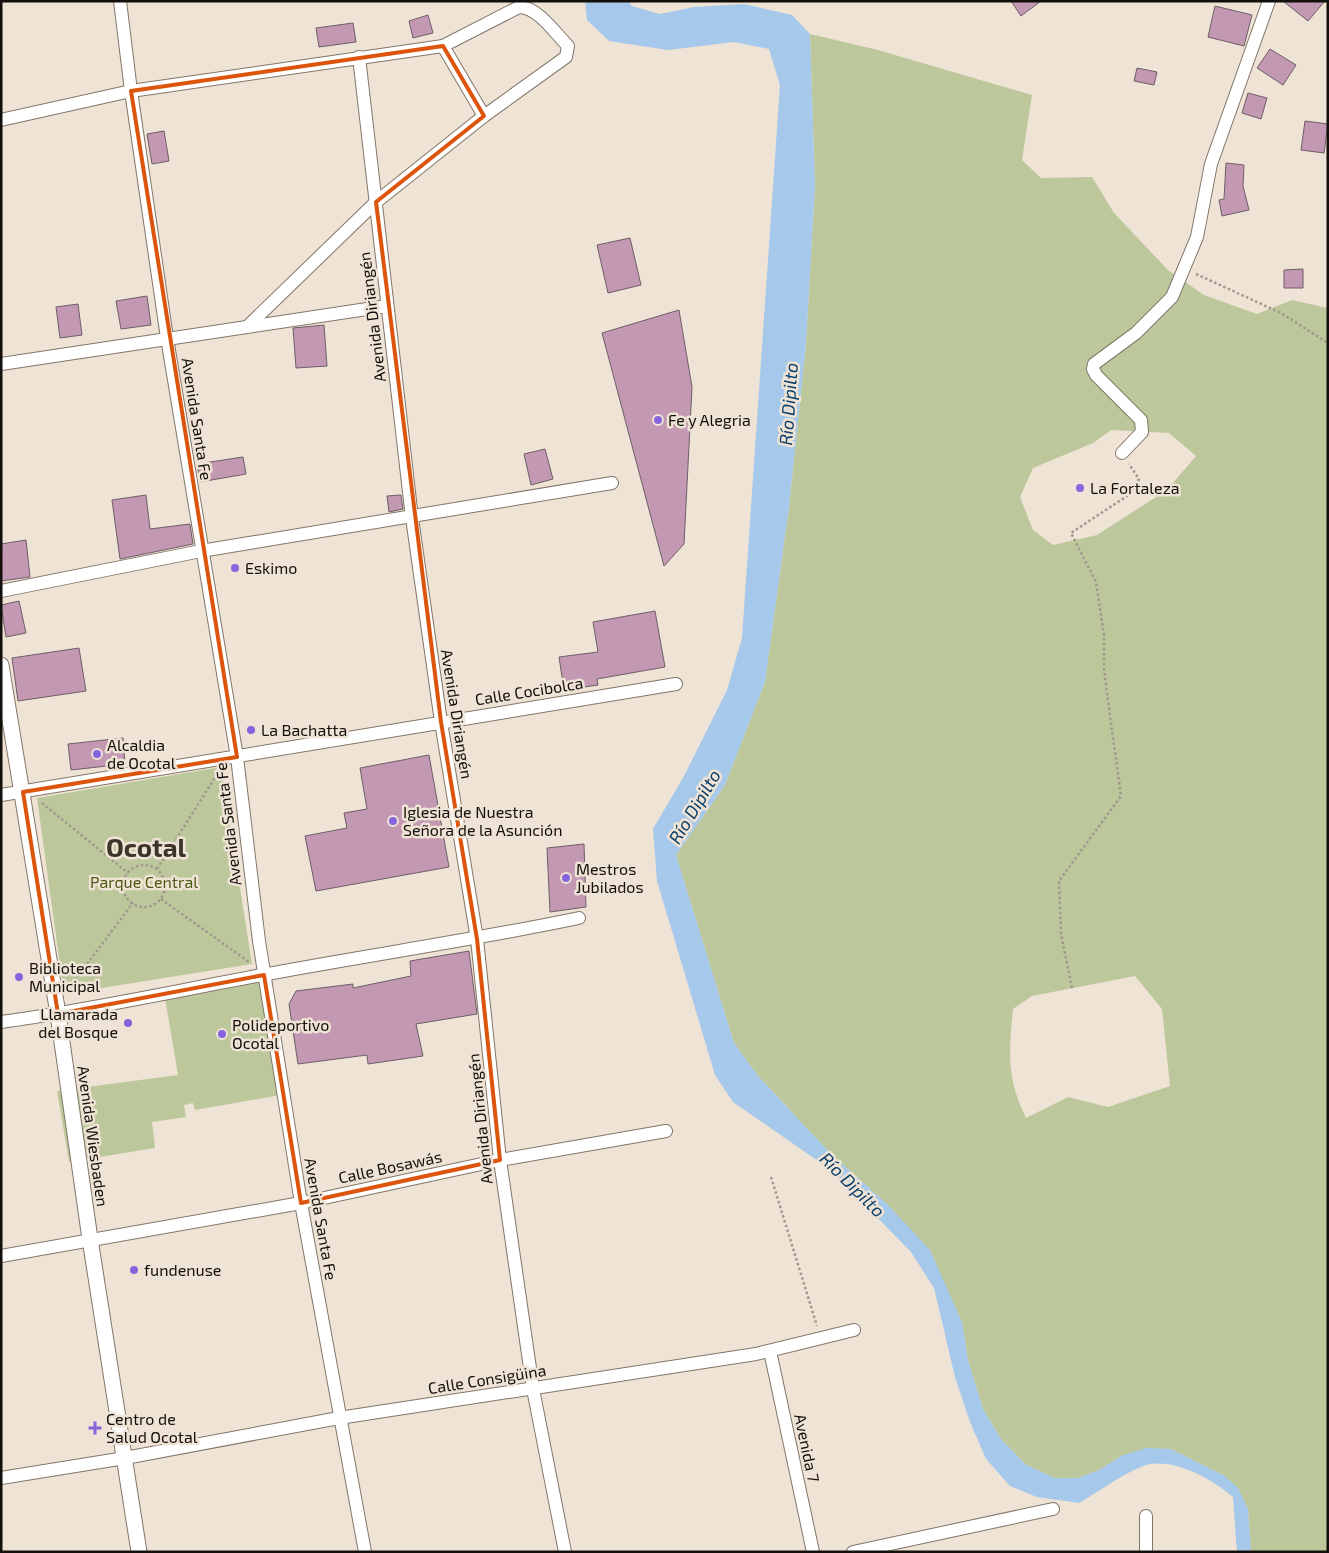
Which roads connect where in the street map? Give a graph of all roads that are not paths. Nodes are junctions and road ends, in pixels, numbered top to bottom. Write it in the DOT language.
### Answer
graph roads {
  1 [pos="120,1"];
  2 [pos="1269,1"];
  3 [pos="443,46"];
  4 [pos="359,57"];
  5 [pos="131,91"];
  6 [pos="484,116"];
  7 [pos="1,120"];
  8 [pos="376,202"];
  9 [pos="387,306"];
  10 [pos="248,326"];
  11 [pos="167,338"];
  12 [pos="1,364"];
  13 [pos="1122,453"];
  14 [pos="612,483"];
  15 [pos="412,518"];
  16 [pos="201,551"];
  17 [pos="1,591"];
  18 [pos="1,665"];
  19 [pos="676,684"];
  20 [pos="441,722"];
  21 [pos="237,757"];
  22 [pos="23,792"];
  23 [pos="1,796"];
  24 [pos="580,918"];
  25 [pos="477,939"];
  26 [pos="264,975"];
  27 [pos="58,1014"];
  28 [pos="1,1022"];
  29 [pos="666,1131"];
  30 [pos="500,1160"];
  31 [pos="301,1203"];
  32 [pos="90,1239"];
  33 [pos="1,1256"];
  34 [pos="854,1330"];
  35 [pos="770,1351"];
  36 [pos="533,1388"];
  37 [pos="339,1418"];
  38 [pos="125,1458"];
  39 [pos="1,1478"];
  40 [pos="1053,1509"];
  41 [pos="1146,1516"];
  42 [pos="139,1552"];
  43 [pos="365,1552"];
  44 [pos="565,1552"];
  45 [pos="813,1552"];
  46 [pos="853,1552"];
  47 [pos="1146,1552"];
  1 -- 5 [label="street, Avenida Santa Fe"];
  2 -- 13 [label="street"];
  3 -- 4 [label="street"];
  3 -- 6 [label="street"];
  3 -- 6 [label="street"];
  4 -- 5 [label="street"];
  4 -- 8 [label="street, Avenida Diriangén"];
  5 -- 7 [label="street"];
  5 -- 11 [label="street, Avenida Santa Fe"];
  6 -- 8 [label="street"];
  8 -- 9 [label="street, Avenida Diriangén"];
  8 -- 10 [label="street"];
  9 -- 10 [label="street"];
  9 -- 15 [label="street, Avenida Diriangén"];
  10 -- 11 [label="street"];
  11 -- 12 [label="street"];
  11 -- 16 [label="street, Avenida Santa Fe"];
  14 -- 15 [label="street"];
  15 -- 16 [label="street"];
  15 -- 20 [label="street, Avenida Diriangén"];
  16 -- 17 [label="street"];
  16 -- 21 [label="street, Avenida Santa Fe"];
  18 -- 22 [label="street, Avenida Wiesbaden"];
  19 -- 20 [label="street, Calle Cocibolca"];
  20 -- 21 [label="street, Calle Cocibolca"];
  20 -- 25 [label="street, Avenida Diriangén"];
  21 -- 22 [label="street, Calle Cocibolca"];
  21 -- 26 [label="street, Avenida Santa Fe"];
  22 -- 23 [label="street, Calle Cocibolca"];
  22 -- 27 [label="street, Avenida Wiesbaden"];
  24 -- 25 [label="street"];
  25 -- 26 [label="street"];
  25 -- 30 [label="street, Avenida Diriangén"];
  26 -- 27 [label="street"];
  26 -- 31 [label="street, Avenida Santa Fe"];
  27 -- 28 [label="street"];
  27 -- 32 [label="street, Avenida Wiesbaden"];
  29 -- 30 [label="street, Calle Bosawás"];
  30 -- 31 [label="street, Calle Bosawás"];
  30 -- 36 [label="street, Avenida Diriangén"];
  31 -- 32 [label="street, Calle Bosawás"];
  31 -- 37 [label="street, Avenida Santa Fe"];
  32 -- 33 [label="street, Calle Bosawás"];
  32 -- 38 [label="street, Avenida Wiesbaden"];
  34 -- 35 [label="street, Calle Consigüina"];
  35 -- 36 [label="street, Calle Consigüina"];
  35 -- 45 [label="street, Avenida 7"];
  36 -- 37 [label="street, Calle Consigüina"];
  36 -- 44 [label="street, Avenida Diriangén"];
  37 -- 38 [label="street, Calle Consigüina"];
  37 -- 43 [label="street, Avenida Santa Fe"];
  38 -- 39 [label="street, Calle Consigüina"];
  38 -- 42 [label="street, Avenida Wiesbaden"];
  40 -- 46 [label="street"];
  41 -- 47 [label="street"];
}
